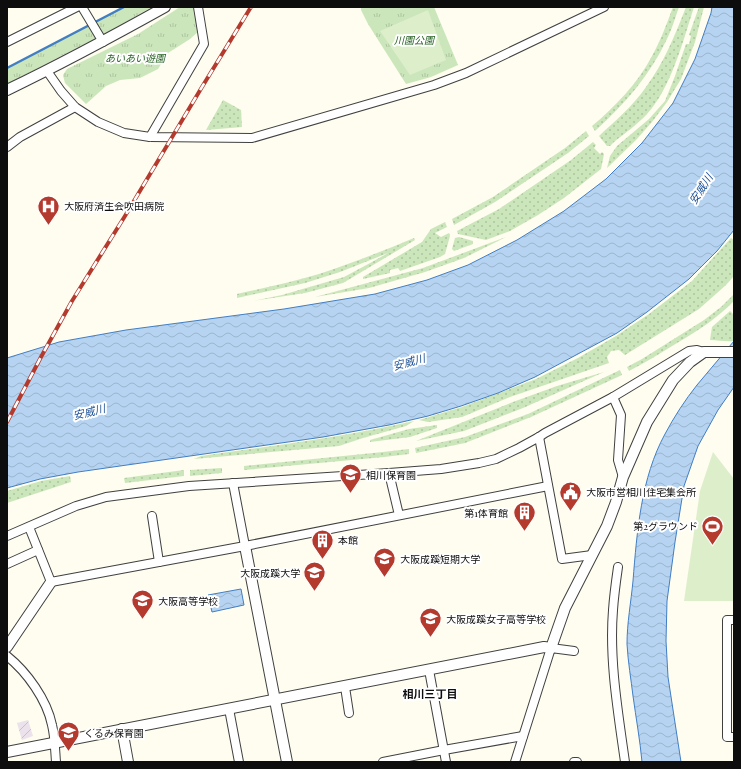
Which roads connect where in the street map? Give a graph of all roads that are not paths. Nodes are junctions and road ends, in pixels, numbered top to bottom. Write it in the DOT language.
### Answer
graph roads {
  1 [pos="77,7"];
  2 [pos="82,7"];
  3 [pos="165,7"];
  4 [pos="198,7"];
  5 [pos="604,7"];
  6 [pos="8,39"];
  7 [pos="103,42"];
  8 [pos="47,71"];
  9 [pos="7,90"];
  10 [pos="74,107"];
  11 [pos="150,137"];
  12 [pos="7,147"];
  13 [pos="704,352"];
  14 [pos="734,352"];
  15 [pos="613,397"];
  16 [pos="539,437"];
  17 [pos="389,473"];
  18 [pos="623,477"];
  19 [pos="233,483"];
  20 [pos="548,486"];
  21 [pos="399,515"];
  22 [pos="152,516"];
  23 [pos="29,527"];
  24 [pos="7,536"];
  25 [pos="245,546"];
  26 [pos="38,550"];
  27 [pos="592,555"];
  28 [pos="159,562"];
  29 [pos="7,564"];
  30 [pos="618,567"];
  31 [pos="51,582"];
  32 [pos="734,620"];
  33 [pos="7,647"];
  34 [pos="551,648"];
  35 [pos="574,651"];
  36 [pos="7,656"];
  37 [pos="429,670"];
  38 [pos="345,687"];
  39 [pos="275,700"];
  40 [pos="229,709"];
  41 [pos="349,713"];
  42 [pos="122,729"];
  43 [pos="523,736"];
  44 [pos="734,737"];
  45 [pos="54,742"];
  46 [pos="444,750"];
  47 [pos="7,752"];
  48 [pos="56,762"];
  49 [pos="128,762"];
  50 [pos="238,762"];
  51 [pos="287,762"];
  52 [pos="383,762"];
  53 [pos="446,762"];
  54 [pos="515,762"];
  55 [pos="574,762"];
  56 [pos="577,762"];
  57 [pos="625,762"];
  1 -- 6 [label="street"];
  2 -- 7 [label="street"];
  3 -- 7 [label="street"];
  4 -- 11 [label="street"];
  5 -- 11 [label="street"];
  7 -- 8 [label="street"];
  8 -- 9 [label="street"];
  8 -- 10 [label="street"];
  10 -- 11 [label="street"];
  10 -- 12 [label="street"];
  13 -- 14 [label="street"];
  13 -- 15 [label="street"];
  13 -- 18 [label="street"];
  15 -- 16 [label="street"];
  15 -- 18 [label="street"];
  16 -- 17 [label="street"];
  16 -- 20 [label="street"];
  17 -- 19 [label="street"];
  17 -- 21 [label="street"];
  18 -- 27 [label="street"];
  19 -- 23 [label="street"];
  19 -- 25 [label="street"];
  20 -- 21 [label="street"];
  20 -- 27 [label="street"];
  21 -- 25 [label="street"];
  22 -- 28 [label="street"];
  23 -- 24 [label="street"];
  23 -- 26 [label="street"];
  25 -- 28 [label="street"];
  25 -- 39 [label="street"];
  26 -- 29 [label="street"];
  26 -- 31 [label="street"];
  27 -- 34 [label="street"];
  28 -- 31 [label="street"];
  30 -- 57 [label="street"];
  31 -- 33 [label="street"];
  32 -- 44 [label="street"];
  34 -- 35 [label="street"];
  34 -- 37 [label="street"];
  34 -- 43 [label="street"];
  36 -- 45 [label="street"];
  37 -- 38 [label="street"];
  37 -- 46 [label="street"];
  38 -- 39 [label="street"];
  38 -- 41 [label="street"];
  39 -- 40 [label="street"];
  39 -- 51 [label="street"];
  40 -- 42 [label="street"];
  40 -- 50 [label="street"];
  42 -- 45 [label="street"];
  42 -- 49 [label="street"];
  43 -- 46 [label="street"];
  43 -- 54 [label="street"];
  45 -- 47 [label="street"];
  45 -- 48 [label="street"];
  46 -- 52 [label="street"];
  46 -- 53 [label="street"];
  55 -- 56 [label="street"];
}
